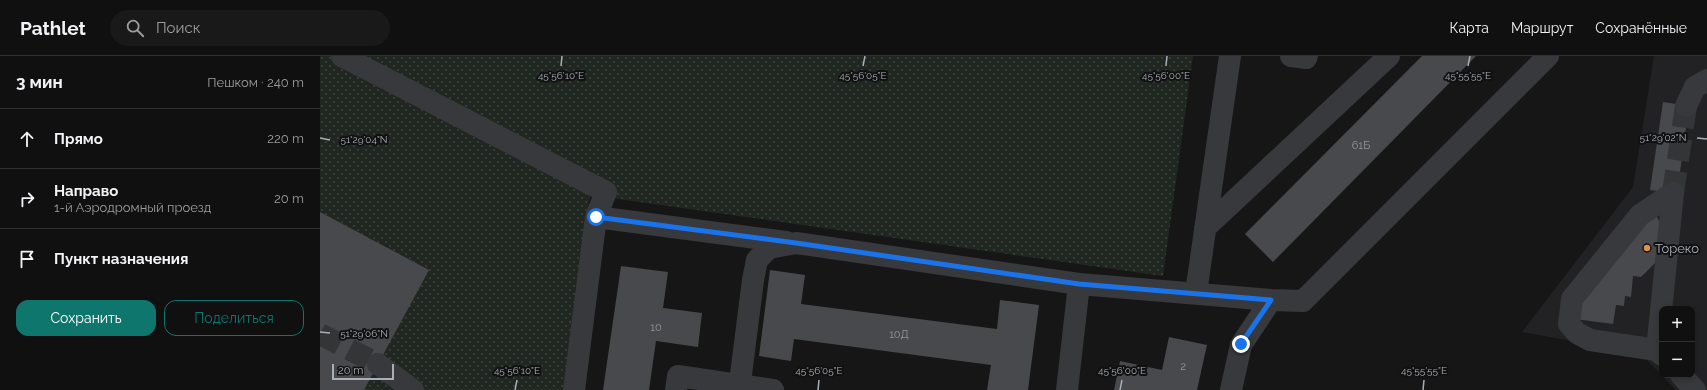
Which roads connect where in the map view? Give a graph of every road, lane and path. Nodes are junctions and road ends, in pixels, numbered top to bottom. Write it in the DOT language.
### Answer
graph roads {
  1 [pos="342,56"];
  2 [pos="1230,56"];
  3 [pos="1291,56"];
  4 [pos="1307,56"];
  5 [pos="1389,56"];
  6 [pos="1548,56"];
  7 [pos="1707,80"];
  8 [pos="1686,106"];
  9 [pos="596,217"];
  10 [pos="1206,228"];
  11 [pos="796,243"];
  12 [pos="1079,284"];
  13 [pos="1196,293"];
  14 [pos="1271,300"];
  15 [pos="1659,352"];
  16 [pos="378,364"];
  17 [pos="1684,378"];
  18 [pos="739,388"];
  19 [pos="412,390"];
  20 [pos="574,390"];
  21 [pos="676,390"];
  22 [pos="773,390"];
  23 [pos="1066,390"];
  24 [pos="1230,390"];
  25 [pos="1695,390"];
  1 -- 9 [label="lane"];
  2 -- 10 [label="lane"];
  3 -- 4 [label="lane"];
  5 -- 10 [label="lane"];
  6 -- 14 [label="lane"];
  7 -- 8 [label="lane"];
  9 -- 11 [label="lane"];
  9 -- 20 [label="lane"];
  10 -- 13 [label="lane"];
  11 -- 12 [label="lane"];
  11 -- 18 [label="lane"];
  12 -- 13 [label="lane"];
  12 -- 23 [label="lane"];
  13 -- 14 [label="lane"];
  14 -- 24 [label="lane"];
  15 -- 15 [label="lane"];
  16 -- 19 [label="lane"];
  17 -- 25 [label="lane"];
  18 -- 21 [label="lane"];
  18 -- 22 [label="lane"];
}
